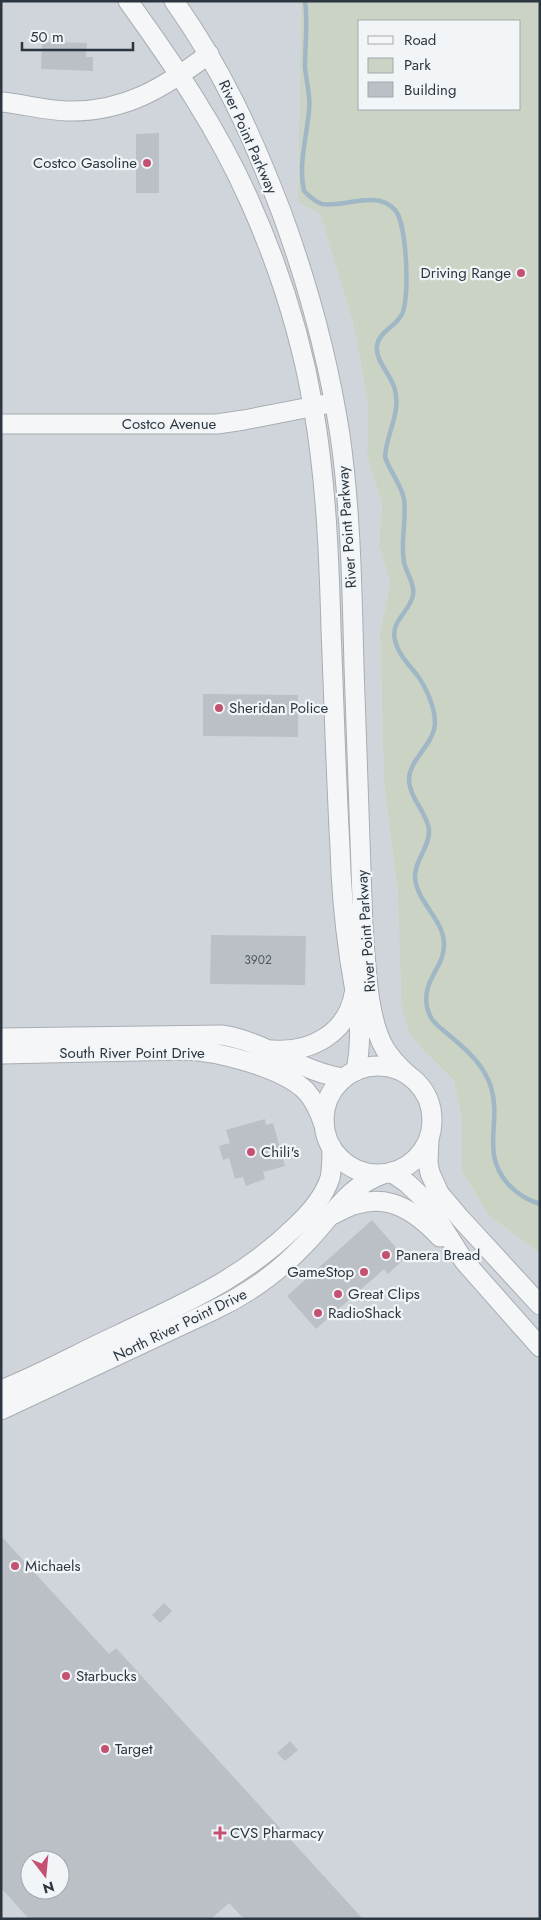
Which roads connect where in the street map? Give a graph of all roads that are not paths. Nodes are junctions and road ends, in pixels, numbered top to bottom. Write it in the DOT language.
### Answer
graph roads {
  1 [pos="128,1"];
  2 [pos="174,1"];
  3 [pos="209,54"];
  4 [pos="180,75"];
  5 [pos="1,102"];
  6 [pos="334,402"];
  7 [pos="313,407"];
  8 [pos="1,424"];
  9 [pos="355,987"];
  10 [pos="1,1038"];
  11 [pos="268,1049"];
  12 [pos="1,1054"];
  13 [pos="350,1075"];
  14 [pos="408,1075"];
  15 [pos="324,1125"];
  16 [pos="429,1138"];
  17 [pos="332,1148"];
  18 [pos="387,1173"];
  19 [pos="325,1222"];
  20 [pos="464,1261"];
  21 [pos="540,1305"];
  22 [pos="540,1347"];
  23 [pos="1,1390"];
  24 [pos="1,1410"];
  1 -- 4 [label="street, River Point Parkway"];
  2 -- 3 [label="street, River Point Parkway"];
  3 -- 4 [label="street"];
  3 -- 6 [label="street, River Point Parkway"];
  4 -- 5 [label="street"];
  4 -- 7 [label="street, River Point Parkway"];
  6 -- 7 [label="street, Costco Avenue"];
  6 -- 14 [label="street, River Point Parkway"];
  7 -- 8 [label="street, Costco Avenue"];
  7 -- 9 [label="street, River Point Parkway"];
  9 -- 11 [label="street"];
  9 -- 13 [label="street, River Point Parkway"];
  10 -- 11 [label="street, South River Point Drive"];
  11 -- 13 [label="street, South River Point Drive"];
  12 -- 15 [label="street, South River Point Drive"];
  13 -- 14 [label="street"];
  13 -- 15 [label="street"];
  14 -- 16 [label="street"];
  15 -- 17 [label="street"];
  16 -- 18 [label="street"];
  16 -- 21 [label="street"];
  17 -- 18 [label="street"];
  17 -- 23 [label="street, North River Point Drive"];
  18 -- 19 [label="street, North River Point Drive"];
  18 -- 20 [label="street"];
  19 -- 20 [label="street"];
  19 -- 24 [label="street, North River Point Drive"];
  20 -- 22 [label="street"];
}
